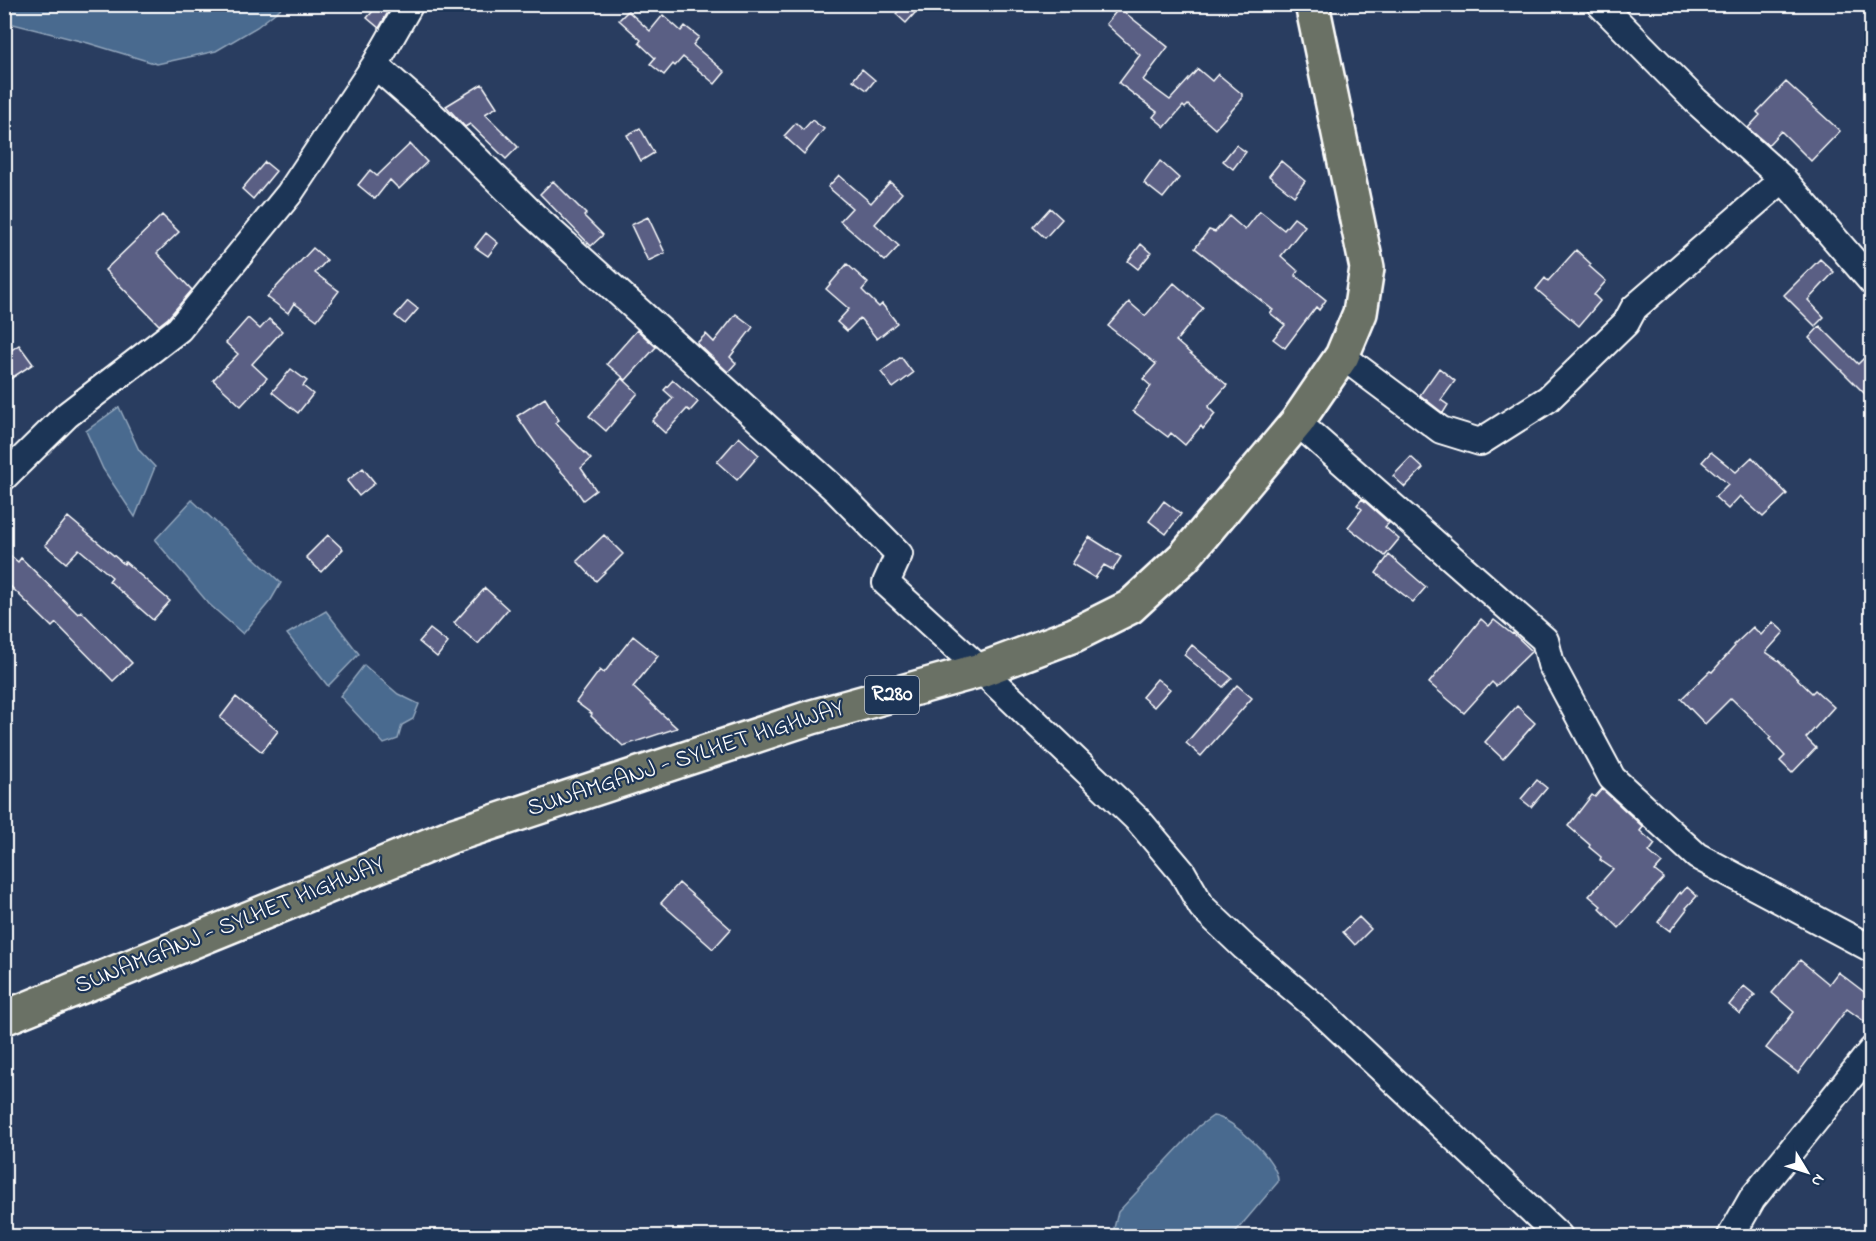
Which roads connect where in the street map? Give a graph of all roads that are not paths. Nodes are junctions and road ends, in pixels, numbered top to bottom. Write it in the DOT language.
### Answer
graph roads {
  1 [pos="410,4"];
  2 [pos="1312,4"];
  3 [pos="1600,4"];
  4 [pos="375,65"];
  5 [pos="1783,179"];
  6 [pos="1872,282"];
  7 [pos="1342,356"];
  8 [pos="1297,422"];
  9 [pos="4,477"];
  10 [pos="981,670"];
  11 [pos="1872,949"];
  12 [pos="4,1018"];
  13 [pos="1872,1050"];
  14 [pos="1559,1236"];
  15 [pos="1731,1236"];
  1 -- 4 [label="street"];
  2 -- 7 [label="main road, SUNAMGANJ - SYLHET HIGHWAY / R280"];
  3 -- 5 [label="street"];
  4 -- 9 [label="street"];
  4 -- 10 [label="street"];
  5 -- 6 [label="street"];
  5 -- 7 [label="street"];
  7 -- 8 [label="main road, SUNAMGANJ - SYLHET HIGHWAY / R280"];
  8 -- 10 [label="main road, SUNAMGANJ - SYLHET HIGHWAY / R280"];
  8 -- 11 [label="street"];
  10 -- 12 [label="main road, SUNAMGANJ - SYLHET HIGHWAY / R280"];
  10 -- 14 [label="street"];
  13 -- 15 [label="street"];
}
